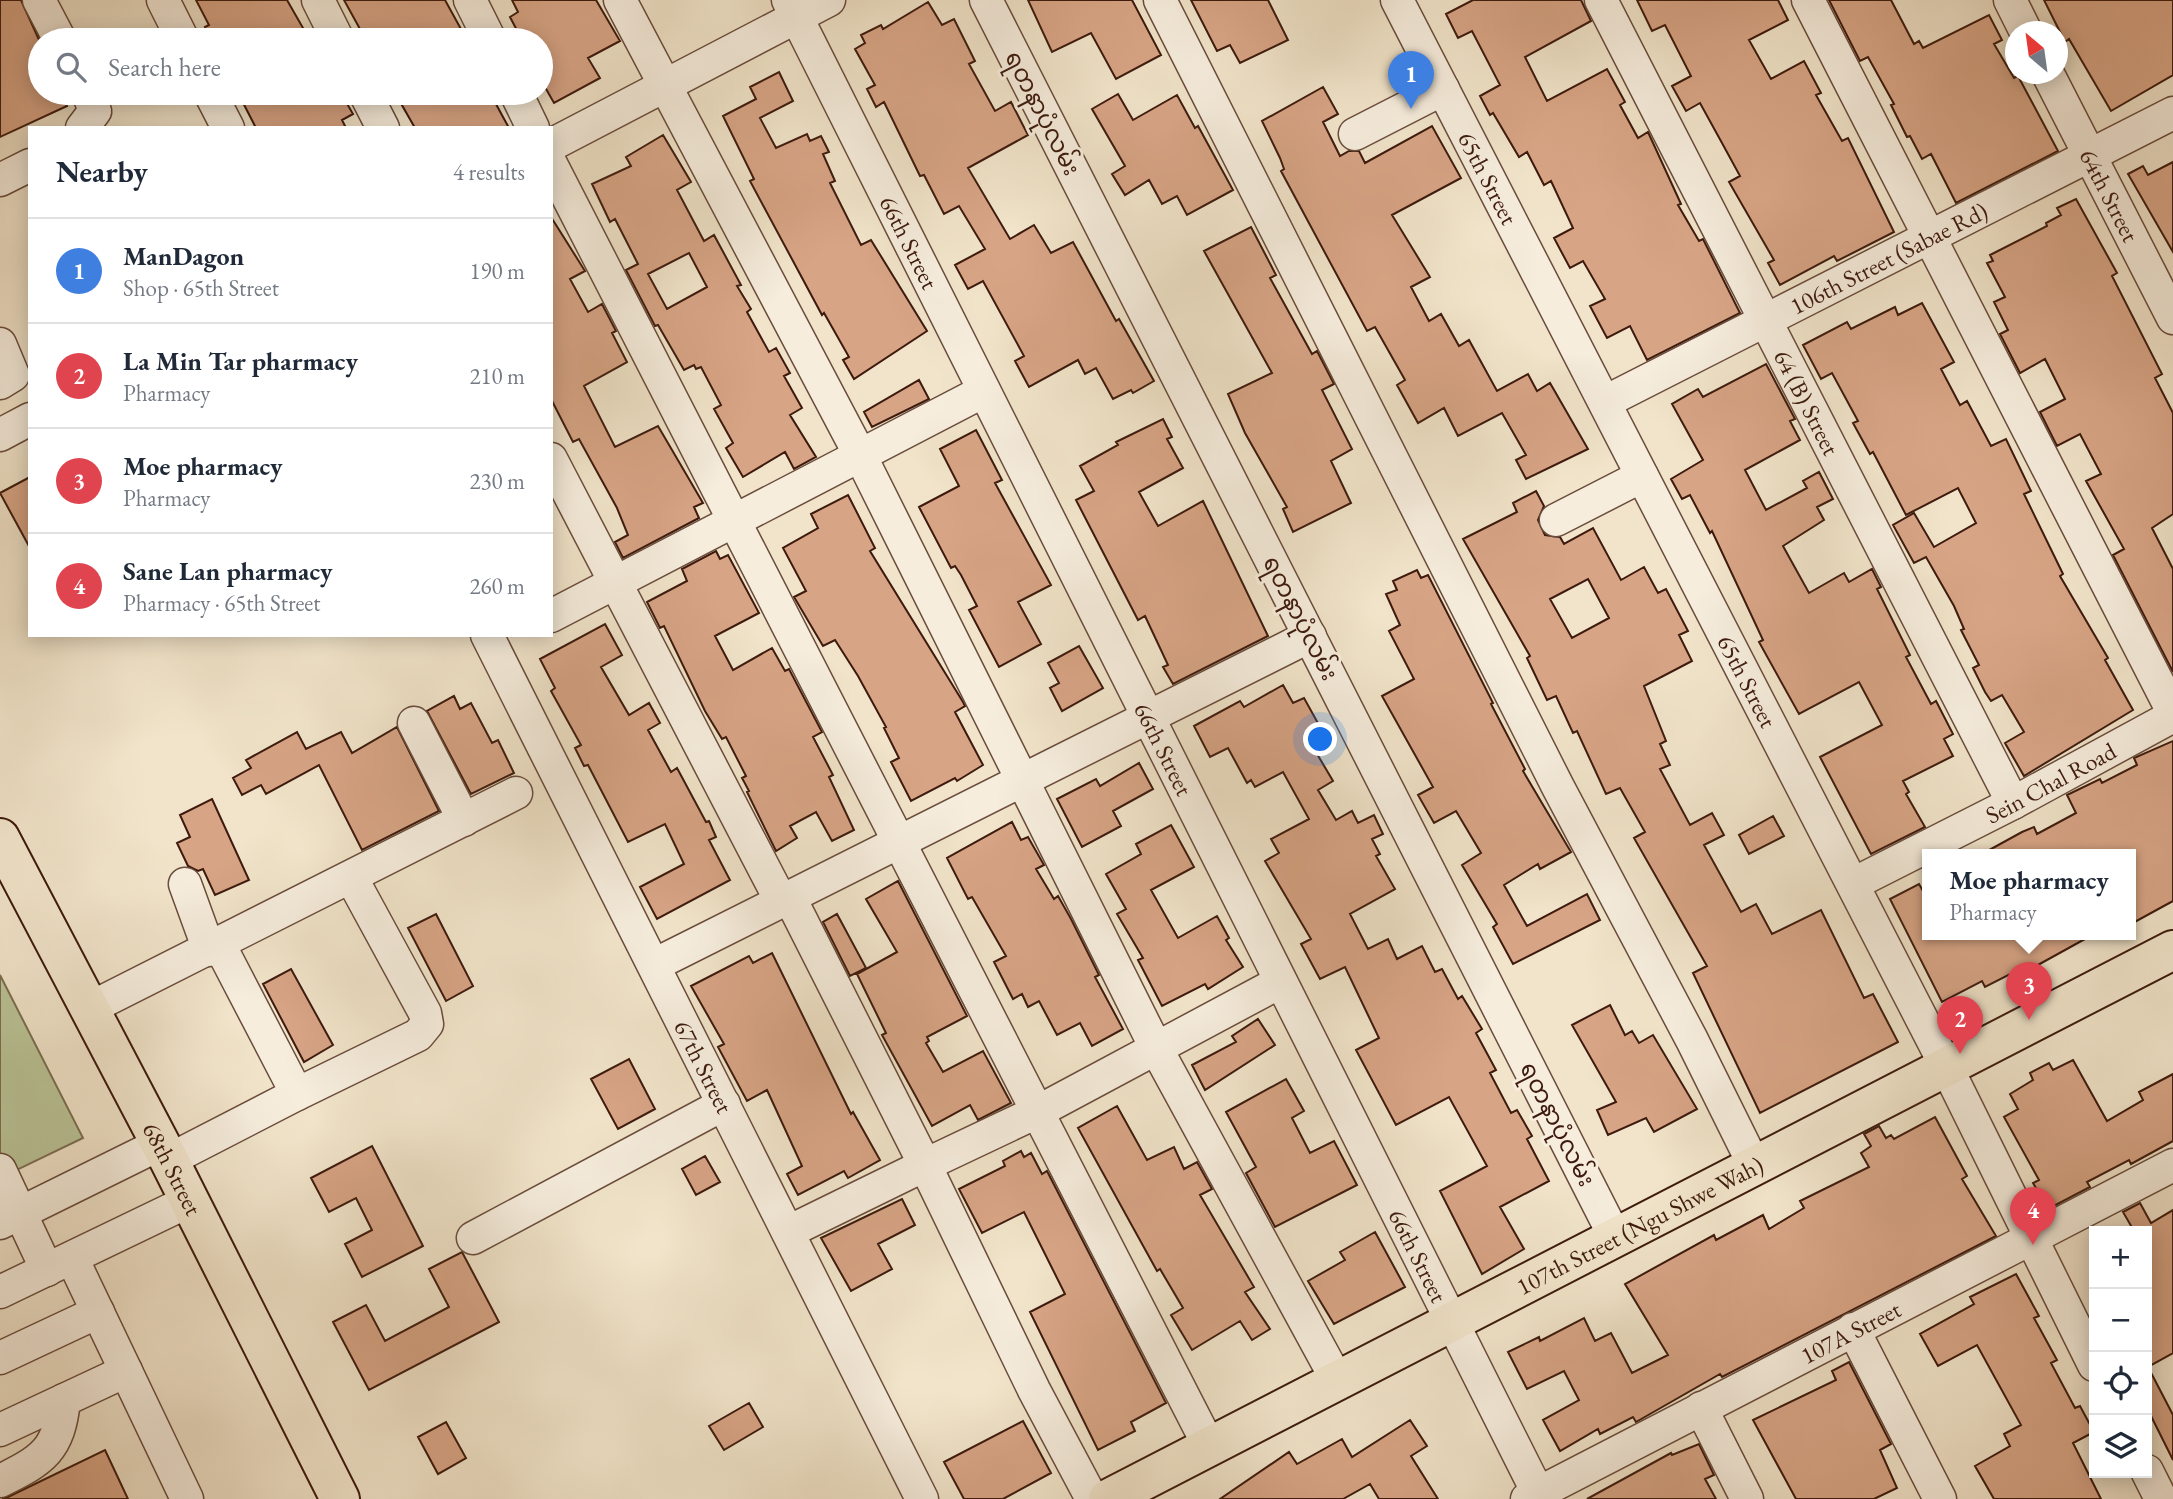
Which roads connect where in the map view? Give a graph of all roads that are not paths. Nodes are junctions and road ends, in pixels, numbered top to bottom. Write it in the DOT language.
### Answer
graph roads {
  1 [pos="39,0"];
  2 [pos="163,0"];
  3 [pos="318,0"];
  4 [pos="470,0"];
  5 [pos="620,0"];
  6 [pos="828,0"];
  7 [pos="986,0"];
  8 [pos="1160,0"];
  9 [pos="1397,0"];
  10 [pos="1601,0"];
  11 [pos="1808,0"];
  12 [pos="2010,0"];
  13 [pos="792,8"];
  14 [pos="2020,21"];
  15 [pos="54,28"];
  16 [pos="177,28"];
  17 [pos="332,28"];
  18 [pos="484,28"];
  19 [pos="2053,84"];
  20 [pos="664,86"];
  21 [pos="1443,89"];
  22 [pos="93,105"];
  23 [pos="216,105"];
  24 [pos="371,105"];
  25 [pos="522,105"];
  26 [pos="2173,113"];
  27 [pos="84,126"];
  28 [pos="227,126"];
  29 [pos="382,126"];
  30 [pos="532,126"];
  31 [pos="1355,134"];
  32 [pos="553,144"];
  33 [pos="2090,155"];
  34 [pos="28,166"];
  35 [pos="553,168"];
  36 [pos="0,180"];
  37 [pos="1929,235"];
  38 [pos="2173,318"];
  39 [pos="1768,321"];
  40 [pos="0,344"];
  41 [pos="0,383"];
  42 [pos="984,391"];
  43 [pos="1605,402"];
  44 [pos="28,420"];
  45 [pos="0,435"];
  46 [pos="860,455"];
  47 [pos="553,463"];
  48 [pos="1642,476"];
  49 [pos="1556,520"];
  50 [pos="733,521"];
  51 [pos="614,582"];
  52 [pos="553,615"];
  53 [pos="1310,636"];
  54 [pos="499,639"];
  55 [pos="2173,714"];
  56 [pos="1149,717"];
  57 [pos="414,723"];
  58 [pos="1024,779"];
  59 [pos="516,793"];
  60 [pos="2013,803"];
  61 [pos="464,820"];
  62 [pos="0,838"];
  63 [pos="901,841"];
  64 [pos="1922,849"];
  65 [pos="1922,849"];
  66 [pos="351,877"];
  67 [pos="185,884"];
  68 [pos="1853,884"];
  69 [pos="785,899"];
  70 [pos="214,947"];
  71 [pos="2173,950"];
  72 [pos="654,965"];
  73 [pos="1280,982"];
  74 [pos="88,1009"];
  75 [pos="1156,1048"];
  76 [pos="1946,1066"];
  77 [pos="297,1094"];
  78 [pos="724,1104"];
  79 [pos="1040,1111"];
  80 [pos="164,1152"];
  81 [pos="925,1165"];
  82 [pos="1754,1165"];
  83 [pos="2173,1165"];
  84 [pos="0,1170"];
  85 [pos="189,1201"];
  86 [pos="10,1218"];
  87 [pos="788,1232"];
  88 [pos="1615,1237"];
  89 [pos="473,1238"];
  90 [pos="2031,1238"];
  91 [pos="60,1264"];
  92 [pos="0,1292"];
  93 [pos="98,1312"];
  94 [pos="1451,1321"];
  95 [pos="1853,1329"];
  96 [pos="2089,1355"];
  97 [pos="0,1358"];
  98 [pos="126,1371"];
  99 [pos="1337,1380"];
  100 [pos="64,1400"];
  101 [pos="1701,1408"];
  102 [pos="0,1430"];
  103 [pos="1209,1446"];
  104 [pos="2150,1478"];
  105 [pos="0,1481"];
  106 [pos="178,1492"];
  107 [pos="1535,1497"];
  108 [pos="340,1499"];
  109 [pos="922,1499"];
  110 [pos="1092,1499"];
  111 [pos="1108,1499"];
  112 [pos="1747,1499"];
  113 [pos="1940,1499"];
  114 [pos="2161,1499"];
  1 -- 15 [label="street"];
  2 -- 16 [label="street"];
  3 -- 17 [label="street"];
  4 -- 18 [label="street"];
  5 -- 20 [label="street"];
  6 -- 13 [label="street"];
  7 -- 53 [label="street, ရတနာပုံလမ်း"];
  8 -- 82 [label="street"];
  9 -- 21 [label="street, 65th Street"];
  10 -- 39 [label="street, 64 (B) Street"];
  11 -- 37 [label="street"];
  12 -- 14 [label="street"];
  13 -- 20 [label="street"];
  13 -- 42 [label="street, 66th Street"];
  19 -- 33 [label="street, 64th Street"];
  20 -- 32 [label="street"];
  20 -- 46 [label="street"];
  21 -- 31 [label="street"];
  21 -- 43 [label="street, 65th Street"];
  22 -- 27 [label="street"];
  23 -- 28 [label="street"];
  24 -- 29 [label="street"];
  25 -- 30 [label="street"];
  26 -- 33 [label="street, 106th Street (Sabae Rd)"];
  33 -- 37 [label="street, 106th Street (Sabae Rd)"];
  33 -- 38 [label="street, 64th Street"];
  34 -- 36 [label="street"];
  35 -- 50 [label="street"];
  37 -- 39 [label="street, 106th Street (Sabae Rd)"];
  37 -- 55 [label="street"];
  39 -- 43 [label="street, 106th Street (Sabae Rd)"];
  39 -- 60 [label="street, 64 (B) Street"];
  40 -- 41 [label="street"];
  42 -- 46 [label="street"];
  42 -- 56 [label="street, 66th Street"];
  43 -- 48 [label="street, 65th Street"];
  44 -- 45 [label="street"];
  46 -- 50 [label="street"];
  46 -- 58 [label="street"];
  47 -- 51 [label="street"];
  48 -- 49 [label="street"];
  48 -- 68 [label="street, 65th Street"];
  50 -- 51 [label="street"];
  50 -- 63 [label="street"];
  51 -- 52 [label="street"];
  51 -- 69 [label="street"];
  53 -- 56 [label="street"];
  53 -- 88 [label="street, ရတနာပုံလမ်း"];
  54 -- 72 [label="street, 67th Street"];
  55 -- 60 [label="street, Sein Chal Road"];
  56 -- 58 [label="street"];
  56 -- 73 [label="street, 66th Street"];
  57 -- 61 [label="street"];
  58 -- 63 [label="street"];
  58 -- 75 [label="street"];
  59 -- 61 [label="street"];
  60 -- 64 [label="street, Sein Chal Road"];
  61 -- 66 [label="street"];
  62 -- 74 [label="main road, 68th Street"];
  63 -- 69 [label="street"];
  63 -- 79 [label="street"];
  65 -- 68 [label="street, Sein Chal Road"];
  66 -- 70 [label="street"];
  66 -- 77 [label="street"];
  67 -- 70 [label="street"];
  68 -- 76 [label="street, 65th Street"];
  69 -- 72 [label="street"];
  69 -- 81 [label="street"];
  70 -- 74 [label="street"];
  70 -- 77 [label="street"];
  71 -- 76 [label="main road, 107th Street (Ngu Shwe Wah)"];
  72 -- 78 [label="street, 67th Street"];
  73 -- 75 [label="street"];
  73 -- 94 [label="street, 66th Street"];
  74 -- 80 [label="main road, 68th Street"];
  75 -- 79 [label="street"];
  75 -- 99 [label="street"];
  76 -- 82 [label="main road, 107th Street (Ngu Shwe Wah)"];
  76 -- 90 [label="street, 65th Street"];
  77 -- 80 [label="street"];
  78 -- 87 [label="street, 67th Street"];
  78 -- 89 [label="street"];
  79 -- 81 [label="street"];
  79 -- 103 [label="street"];
  80 -- 85 [label="main road, 68th Street"];
  80 -- 86 [label="street"];
  81 -- 87 [label="street"];
  81 -- 110 [label="street"];
  82 -- 88 [label="main road, 107th Street (Ngu Shwe Wah)"];
  83 -- 90 [label="street, 107A Street"];
  84 -- 86 [label="street"];
  85 -- 91 [label="street"];
  85 -- 108 [label="main road, 68th Street"];
  86 -- 91 [label="street"];
  87 -- 109 [label="street, 67th Street"];
  88 -- 94 [label="main road, 107th Street (Ngu Shwe Wah)"];
  90 -- 95 [label="street, 107A Street"];
  90 -- 96 [label="street, 65th Street"];
  91 -- 92 [label="street"];
  91 -- 93 [label="street"];
  93 -- 97 [label="street"];
  93 -- 98 [label="street"];
  94 -- 99 [label="main road, 107th Street (Ngu Shwe Wah)"];
  94 -- 107 [label="street, 66th Street"];
  95 -- 101 [label="street, 107A Street"];
  95 -- 113 [label="street"];
  98 -- 100 [label="street"];
  98 -- 106 [label="street"];
  99 -- 103 [label="main road, 107th Street (Ngu Shwe Wah)"];
  100 -- 102 [label="street"];
  100 -- 105 [label="street"];
  101 -- 107 [label="street, 107A Street"];
  101 -- 112 [label="street"];
  103 -- 111 [label="main road, 107th Street (Ngu Shwe Wah)"];
  104 -- 114 [label="street"];
}
